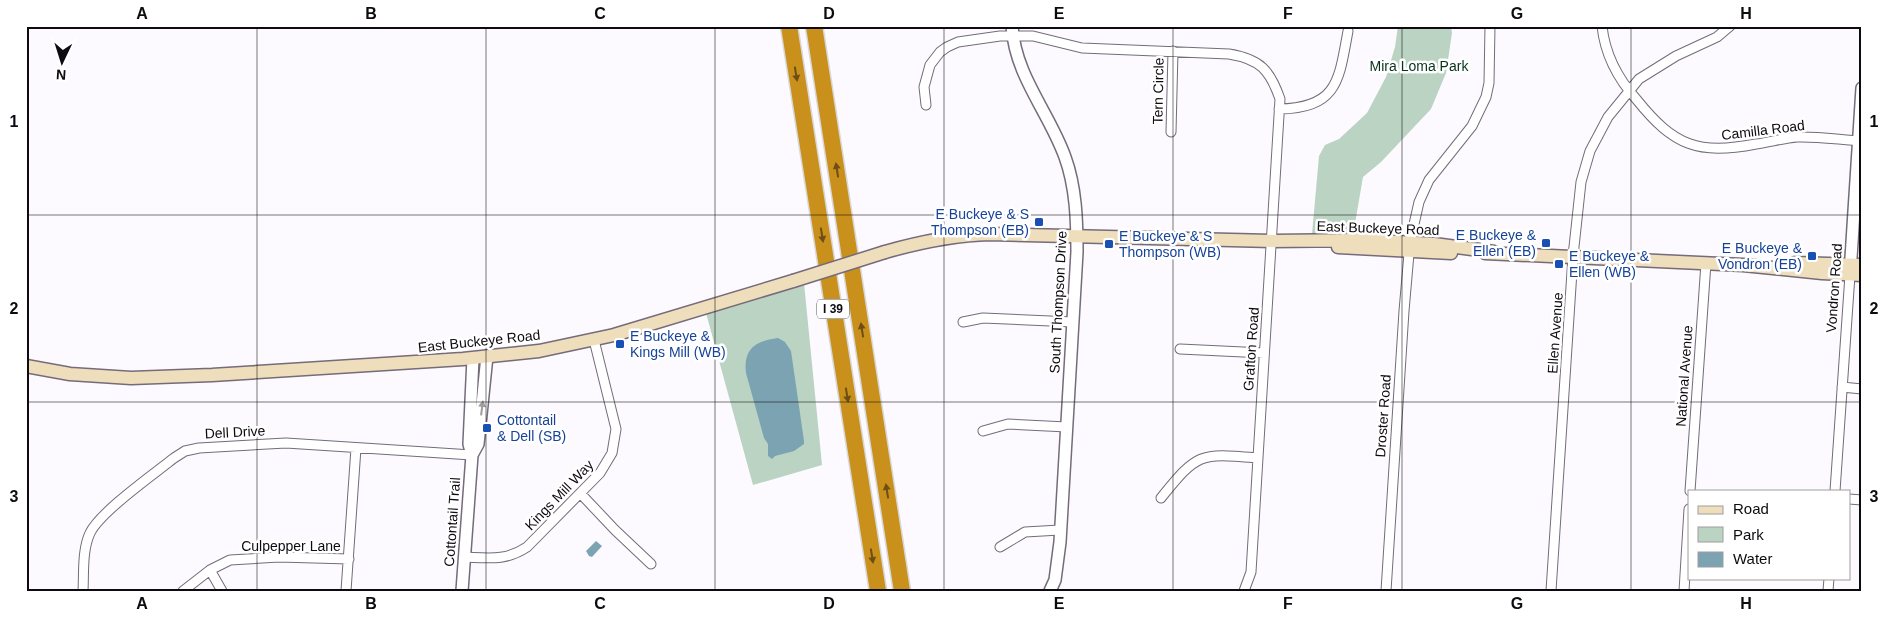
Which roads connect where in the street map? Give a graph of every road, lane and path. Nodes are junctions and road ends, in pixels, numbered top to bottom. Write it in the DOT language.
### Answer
graph roads {
  1 [pos="789,26"];
  2 [pos="814,26"];
  3 [pos="1490,26"];
  4 [pos="1602,26"];
  5 [pos="1730,26"];
  6 [pos="1013,31"];
  7 [pos="1348,31"];
  8 [pos="1173,51"];
  9 [pos="1862,88"];
  10 [pos="1629,91"];
  11 [pos="926,105"];
  12 [pos="1279,108"];
  13 [pos="1171,132"];
  14 [pos="1860,141"];
  15 [pos="1078,233"];
  16 [pos="1272,242"];
  17 [pos="1409,247"];
  18 [pos="1573,256"];
  19 [pos="1706,263"];
  20 [pos="1856,270"];
  21 [pos="963,322"];
  22 [pos="1073,322"];
  23 [pos="594,340"];
  24 [pos="1180,348"];
  25 [pos="1264,354"];
  26 [pos="487,356"];
  27 [pos="473,358"];
  28 [pos="26,366"];
  29 [pos="1842,388"];
  30 [pos="1862,389"];
  31 [pos="1067,428"];
  32 [pos="983,432"];
  33 [pos="356,448"];
  34 [pos="472,455"];
  35 [pos="1258,458"];
  36 [pos="1690,490"];
  37 [pos="1835,490"];
  38 [pos="580,493"];
  39 [pos="1161,498"];
  40 [pos="1688,525"];
  41 [pos="1060,530"];
  42 [pos="1000,547"];
  43 [pos="465,557"];
  44 [pos="348,559"];
  45 [pos="651,564"];
  46 [pos="210,570"];
  47 [pos="83,591"];
  48 [pos="183,591"];
  49 [pos="222,591"];
  50 [pos="346,591"];
  51 [pos="462,591"];
  52 [pos="878,591"];
  53 [pos="902,591"];
  54 [pos="1050,591"];
  55 [pos="1244,591"];
  56 [pos="1386,591"];
  57 [pos="1551,591"];
  58 [pos="1684,591"];
  1 -- 52 [label="highway, I 39, one-way"];
  53 -- 2 [label="highway, I 39, one-way"];
  3 -- 17 [label="street, Droster Road"];
  4 -- 10 [label="street, Camilla Road"];
  5 -- 10 [label="street, Ellen Avenue"];
  6 -- 8 [label="street, Grafton Road"];
  6 -- 11 [label="street, Grafton Road"];
  6 -- 15 [label="street, South Thompson Drive"];
  7 -- 12 [label="street"];
  8 -- 12 [label="street, Grafton Road"];
  8 -- 13 [label="street, Tern Circle"];
  9 -- 14 [label="street, Vondron Road"];
  10 -- 14 [label="street, Camilla Road"];
  10 -- 18 [label="street, Ellen Avenue"];
  12 -- 16 [label="street, Grafton Road"];
  14 -- 20 [label="street, Vondron Road"];
  15 -- 16 [label="main road, East Buckeye Road"];
  15 -- 22 [label="street, South Thompson Drive"];
  15 -- 23 [label="main road, East Buckeye Road, bridge"];
  16 -- 17 [label="main road, East Buckeye Road"];
  16 -- 25 [label="street, Grafton Road"];
  17 -- 18 [label="main road, East Buckeye Road"];
  17 -- 56 [label="street, Droster Road"];
  18 -- 19 [label="main road, East Buckeye Road"];
  18 -- 57 [label="street, Ellen Avenue"];
  19 -- 20 [label="main road, East Buckeye Road"];
  19 -- 36 [label="street, National Avenue"];
  20 -- 29 [label="street, Vondron Road"];
  21 -- 22 [label="street"];
  22 -- 31 [label="street, South Thompson Drive"];
  23 -- 26 [label="main road, East Buckeye Road"];
  23 -- 38 [label="street, Kings Mill Way"];
  24 -- 25 [label="street"];
  25 -- 35 [label="street, Grafton Road"];
  26 -- 27 [label="main road, East Buckeye Road"];
  34 -- 26 [label="street, Cottontail Trail, one-way"];
  27 -- 28 [label="main road, East Buckeye Road"];
  27 -- 34 [label="street, Cottontail Trail"];
  29 -- 30 [label="street"];
  29 -- 37 [label="street, Vondron Road"];
  31 -- 32 [label="street"];
  31 -- 41 [label="street, South Thompson Drive"];
  33 -- 34 [label="street, Dell Drive"];
  33 -- 44 [label="street"];
  33 -- 47 [label="street, Dell Drive"];
  34 -- 43 [label="street, Cottontail Trail"];
  35 -- 39 [label="street"];
  35 -- 55 [label="street, Grafton Road"];
  38 -- 43 [label="street, Kings Mill Way"];
  38 -- 45 [label="street"];
  40 -- 58 [label="street"];
  41 -- 42 [label="street"];
  41 -- 54 [label="street, South Thompson Drive"];
  43 -- 51 [label="street, Cottontail Trail"];
  44 -- 46 [label="street, Culpepper Lane"];
  44 -- 50 [label="street"];
  46 -- 48 [label="street, Culpepper Lane"];
  46 -- 49 [label="street"];
}
